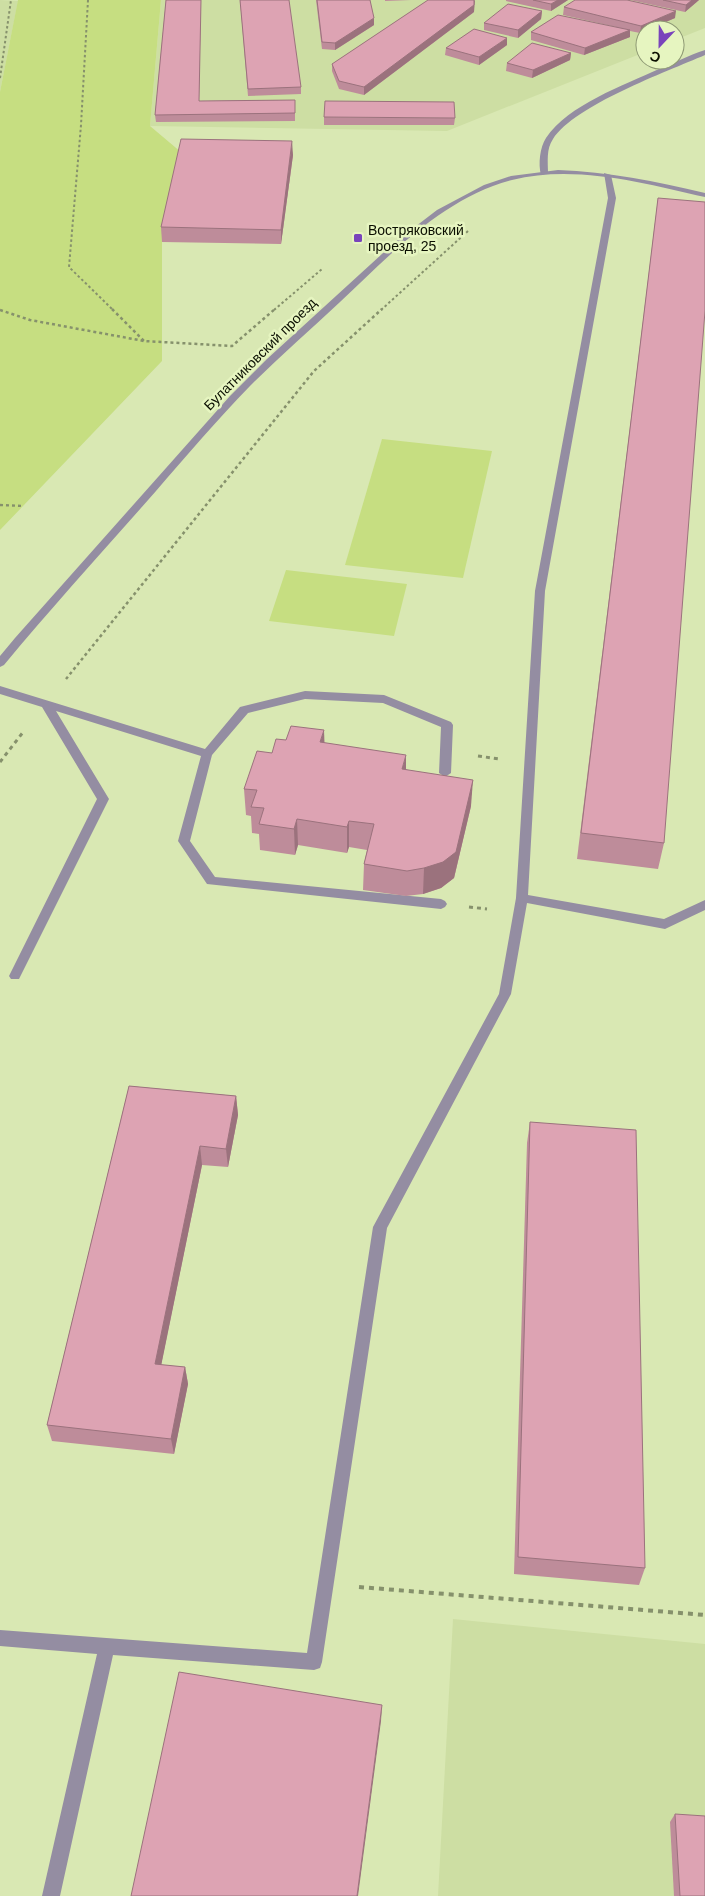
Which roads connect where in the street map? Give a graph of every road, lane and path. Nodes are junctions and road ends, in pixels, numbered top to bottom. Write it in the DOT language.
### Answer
graph roads {
  1 [pos="11,0"];
  2 [pos="88,0"];
  3 [pos="705,52"];
  4 [pos="0,78"];
  5 [pos="544,172"];
  6 [pos="607,175"];
  7 [pos="705,195"];
  8 [pos="475,225"];
  9 [pos="322,269"];
  10 [pos="0,310"];
  11 [pos="144,341"];
  12 [pos="0,505"];
  13 [pos="24,506"];
  14 [pos="0,663"];
  15 [pos="0,690"];
  16 [pos="46,704"];
  17 [pos="445,752"];
  18 [pos="207,754"];
  19 [pos="0,762"];
  20 [pos="529,762"];
  21 [pos="445,773"];
  22 [pos="522,898"];
  23 [pos="441,904"];
  24 [pos="705,905"];
  25 [pos="519,912"];
  26 [pos="15,976"];
  27 [pos="326,1584"];
  28 [pos="705,1615"];
  29 [pos="0,1638"];
  30 [pos="107,1646"];
  31 [pos="50,1896"];
  1 -- 4 [label="path"];
  2 -- 11 [label="path"];
  3 -- 5 [label="street"];
  5 -- 6 [label="street, Булатниковский проезд"];
  5 -- 14 [label="street, Булатниковский проезд"];
  6 -- 7 [label="street, Булатниковский проезд"];
  6 -- 20 [label="street"];
  8 -- 16 [label="path"];
  9 -- 11 [label="path"];
  10 -- 11 [label="path"];
  12 -- 13 [label="path"];
  15 -- 16 [label="street"];
  16 -- 18 [label="street"];
  16 -- 19 [label="path"];
  16 -- 26 [label="street"];
  17 -- 18 [label="street"];
  17 -- 20 [label="path"];
  17 -- 21 [label="street"];
  18 -- 23 [label="street"];
  20 -- 22 [label="street"];
  22 -- 24 [label="street"];
  22 -- 25 [label="street"];
  23 -- 25 [label="path"];
  25 -- 27 [label="street"];
  27 -- 28 [label="path"];
  27 -- 30 [label="street"];
  29 -- 30 [label="street"];
  30 -- 31 [label="street"];
}
